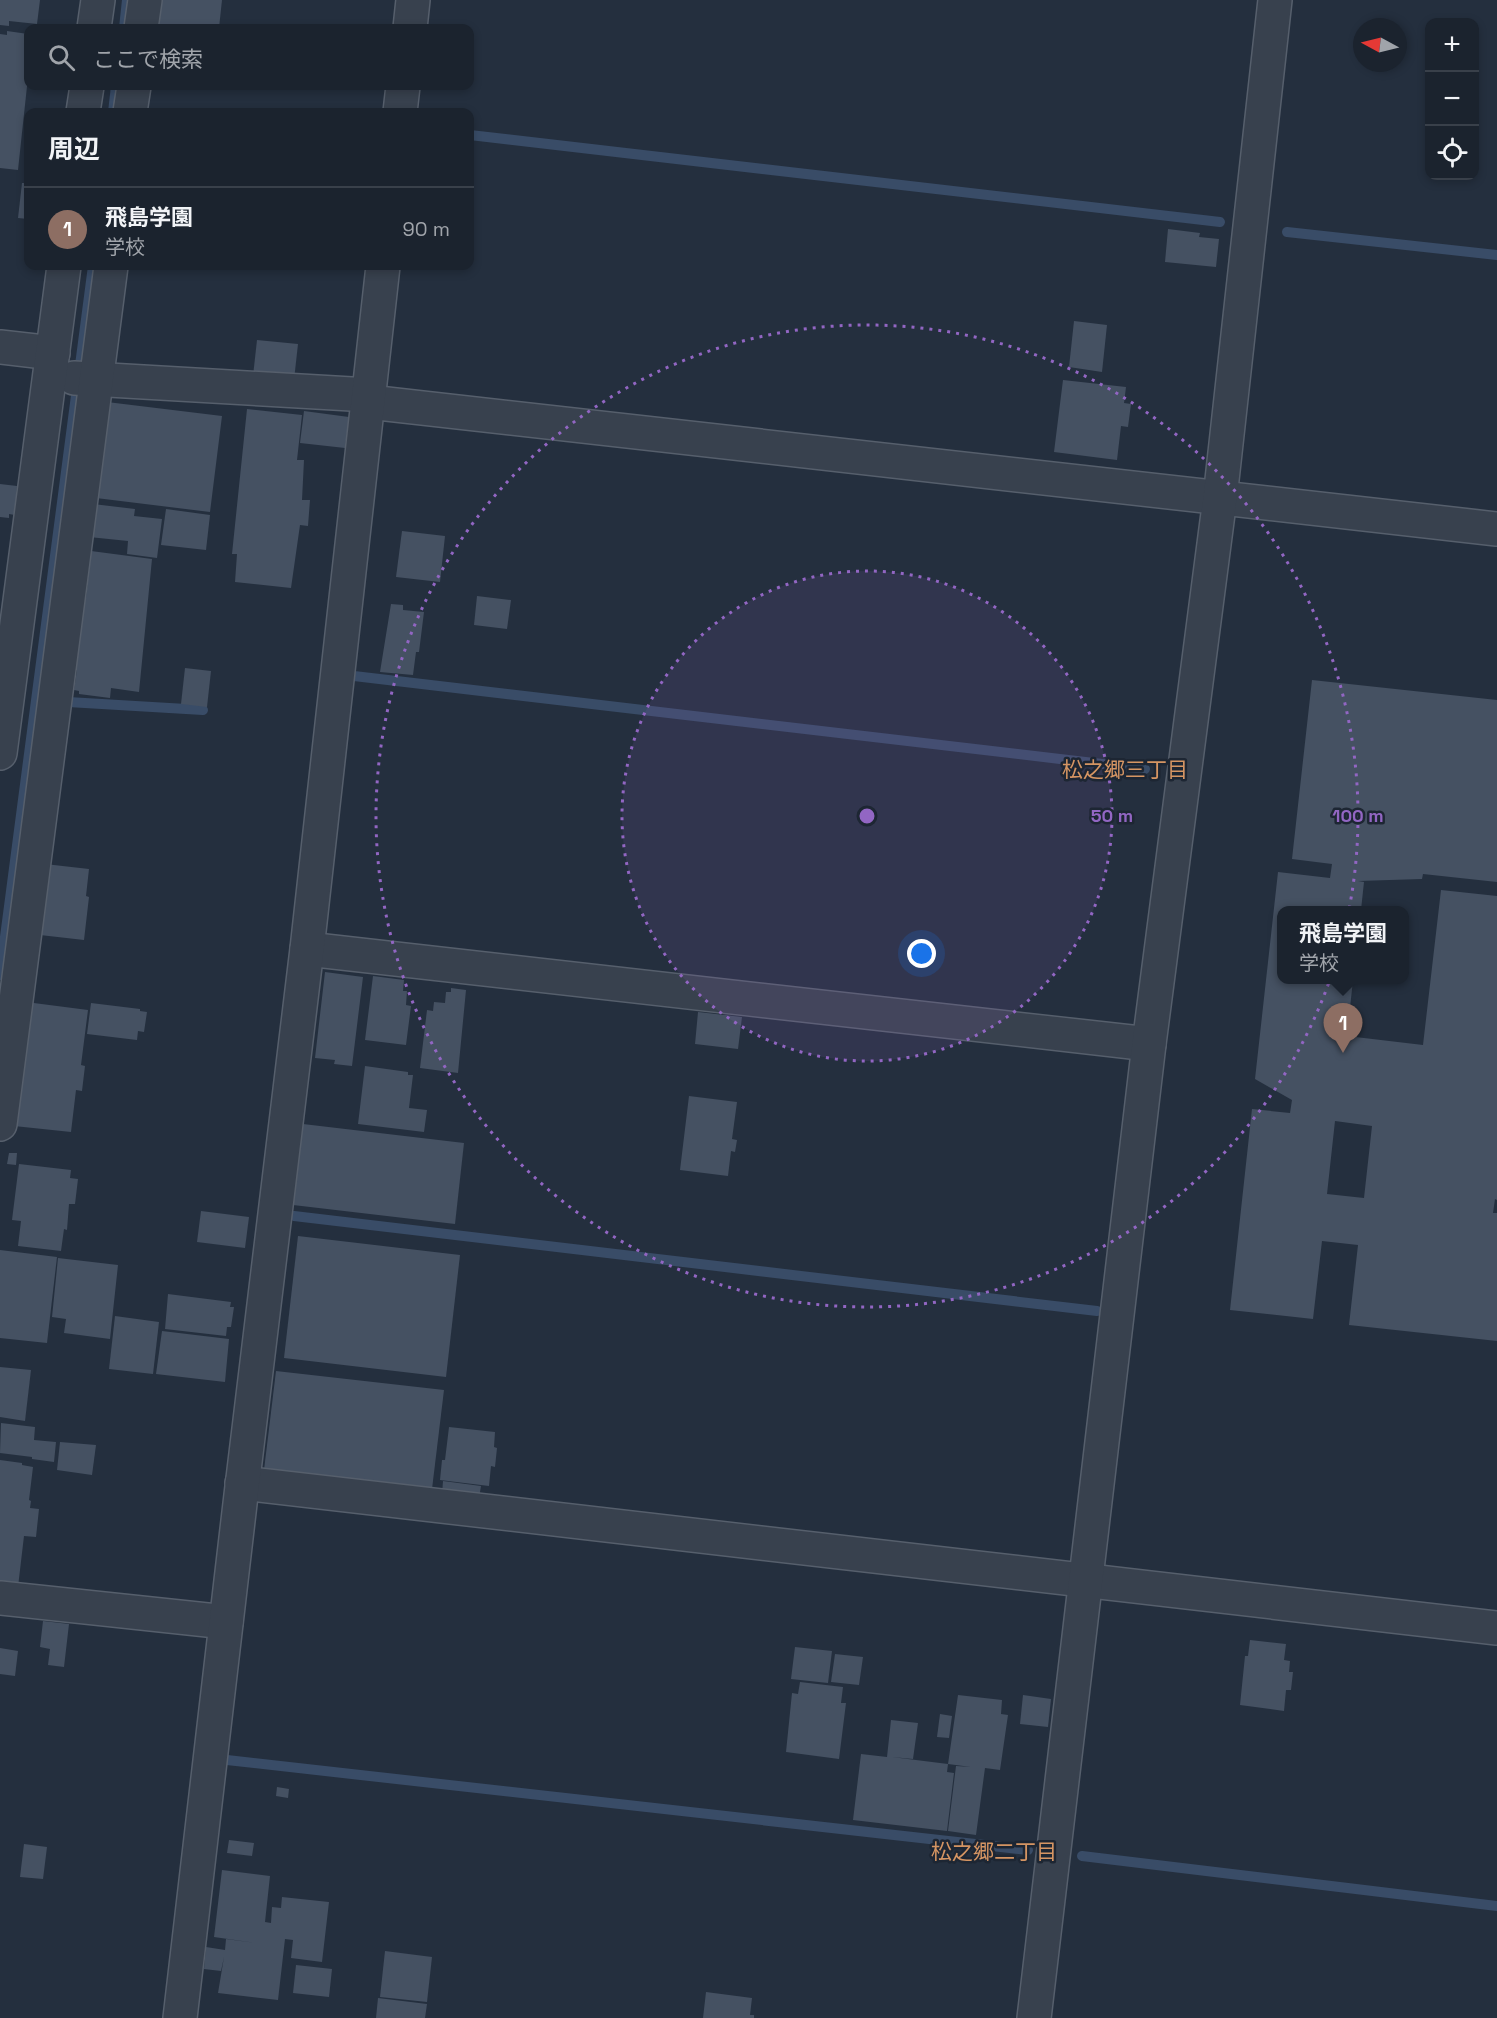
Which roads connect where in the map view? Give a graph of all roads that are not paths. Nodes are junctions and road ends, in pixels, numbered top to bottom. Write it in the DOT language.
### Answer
graph roads {
  1 [pos="98,0"];
  2 [pos="145,0"];
  3 [pos="413,0"];
  4 [pos="1275,0"];
  5 [pos="95,24"];
  6 [pos="142,24"];
  7 [pos="410,24"];
  8 [pos="86,90"];
  9 [pos="133,90"];
  10 [pos="403,90"];
  11 [pos="84,108"];
  12 [pos="131,108"];
  13 [pos="400,108"];
  14 [pos="64,270"];
  15 [pos="109,270"];
  16 [pos="383,270"];
  17 [pos="0,347"];
  18 [pos="70,373"];
  19 [pos="369,398"];
  20 [pos="1220,498"];
  21 [pos="1497,529"];
  22 [pos="0,753"];
  23 [pos="307,949"];
  24 [pos="1149,1044"];
  25 [pos="0,1124"];
  26 [pos="242,1483"];
  27 [pos="1085,1579"];
  28 [pos="0,1598"];
  29 [pos="226,1622"];
  30 [pos="1497,1628"];
  31 [pos="180,2018"];
  32 [pos="1034,2018"];
  1 -- 5 [label="street"];
  2 -- 6 [label="street"];
  3 -- 7 [label="street"];
  4 -- 20 [label="street"];
  8 -- 11 [label="street"];
  9 -- 12 [label="street"];
  10 -- 13 [label="street"];
  14 -- 18 [label="street"];
  15 -- 18 [label="street"];
  16 -- 19 [label="street"];
  17 -- 18 [label="street"];
  18 -- 19 [label="street"];
  18 -- 22 [label="street"];
  18 -- 25 [label="street"];
  19 -- 20 [label="street"];
  19 -- 23 [label="street"];
  20 -- 21 [label="street"];
  20 -- 24 [label="street"];
  23 -- 24 [label="street"];
  23 -- 26 [label="street"];
  24 -- 27 [label="street"];
  26 -- 27 [label="street"];
  26 -- 29 [label="street"];
  27 -- 30 [label="street"];
  27 -- 32 [label="street"];
  28 -- 29 [label="street"];
  29 -- 31 [label="street"];
}
